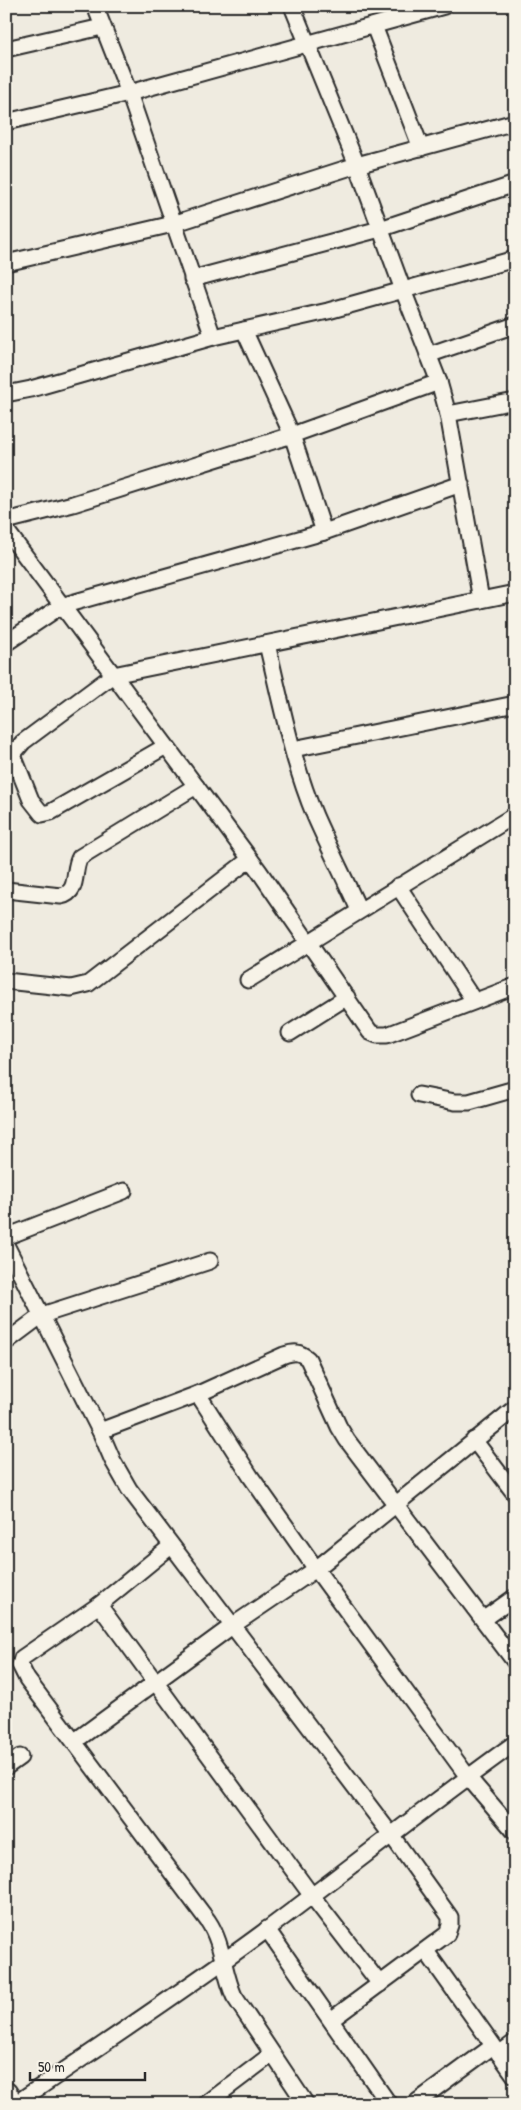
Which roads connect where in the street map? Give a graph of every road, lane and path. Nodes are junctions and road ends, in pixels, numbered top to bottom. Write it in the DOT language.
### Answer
graph roads {
  1 [pos="95,6"];
  2 [pos="292,6"];
  3 [pos="444,6"];
  4 [pos="374,26"];
  5 [pos="102,27"];
  6 [pos="309,45"];
  7 [pos="6,49"];
  8 [pos="129,93"];
  9 [pos="6,122"];
  10 [pos="515,122"];
  11 [pos="421,148"];
  12 [pos="357,165"];
  13 [pos="515,184"];
  14 [pos="173,224"];
  15 [pos="380,229"];
  16 [pos="515,259"];
  17 [pos="6,263"];
  18 [pos="192,279"];
  19 [pos="402,290"];
  20 [pos="515,326"];
  21 [pos="244,330"];
  22 [pos="213,337"];
  23 [pos="428,355"];
  24 [pos="438,382"];
  25 [pos="6,394"];
  26 [pos="515,402"];
  27 [pos="448,414"];
  28 [pos="292,435"];
  29 [pos="461,484"];
  30 [pos="6,522"];
  31 [pos="6,530"];
  32 [pos="324,532"];
  33 [pos="515,593"];
  34 [pos="481,600"];
  35 [pos="61,606"];
  36 [pos="6,642"];
  37 [pos="267,644"];
  38 [pos="113,675"];
  39 [pos="515,704"];
  40 [pos="166,746"];
  41 [pos="293,750"];
  42 [pos="10,758"];
  43 [pos="196,786"];
  44 [pos="515,815"];
  45 [pos="250,859"];
  46 [pos="398,886"];
  47 [pos="6,890"];
  48 [pos="359,910"];
  49 [pos="309,940"];
  50 [pos="248,980"];
  51 [pos="6,981"];
  52 [pos="515,986"];
  53 [pos="347,997"];
  54 [pos="474,1001"];
  55 [pos="290,1033"];
  56 [pos="515,1089"];
  57 [pos="419,1095"];
  58 [pos="124,1191"];
  59 [pos="6,1237"];
  60 [pos="6,1245"];
  61 [pos="210,1261"];
  62 [pos="42,1315"];
  63 [pos="6,1342"];
  64 [pos="198,1394"];
  65 [pos="515,1408"];
  66 [pos="100,1431"];
  67 [pos="474,1440"];
  68 [pos="515,1494"];
  69 [pos="396,1503"];
  70 [pos="171,1546"];
  71 [pos="316,1569"];
  72 [pos="515,1597"];
  73 [pos="98,1604"];
  74 [pos="484,1619"];
  75 [pos="232,1626"];
  76 [pos="515,1662"];
  77 [pos="156,1683"];
  78 [pos="75,1741"];
  79 [pos="515,1743"];
  80 [pos="20,1757"];
  81 [pos="6,1767"];
  82 [pos="468,1777"];
  83 [pos="515,1832"];
  84 [pos="392,1836"];
  85 [pos="312,1896"];
  86 [pos="267,1929"];
  87 [pos="426,1951"];
  88 [pos="222,1962"];
  89 [pos="380,1984"];
  90 [pos="331,2020"];
  91 [pos="515,2042"];
  92 [pos="496,2050"];
  93 [pos="272,2054"];
  94 [pos="515,2076"];
  95 [pos="6,2092"];
  96 [pos="14,2104"];
  97 [pos="206,2104"];
  98 [pos="306,2104"];
  99 [pos="389,2104"];
  100 [pos="414,2104"];
  1 -- 5 [label="street"];
  2 -- 6 [label="street"];
  3 -- 4 [label="street"];
  4 -- 6 [label="street"];
  4 -- 11 [label="street"];
  5 -- 7 [label="street"];
  5 -- 8 [label="street"];
  6 -- 8 [label="street"];
  6 -- 12 [label="street"];
  8 -- 9 [label="street"];
  8 -- 14 [label="street"];
  10 -- 11 [label="street"];
  11 -- 12 [label="street"];
  12 -- 14 [label="street"];
  12 -- 15 [label="street"];
  13 -- 15 [label="street"];
  14 -- 17 [label="street"];
  14 -- 18 [label="street"];
  15 -- 18 [label="street"];
  15 -- 19 [label="street"];
  16 -- 19 [label="street"];
  18 -- 22 [label="street"];
  19 -- 21 [label="street"];
  19 -- 23 [label="street"];
  20 -- 23 [label="street"];
  21 -- 22 [label="street"];
  21 -- 28 [label="street"];
  22 -- 25 [label="street"];
  23 -- 24 [label="street"];
  24 -- 27 [label="street"];
  24 -- 28 [label="street"];
  26 -- 27 [label="street"];
  27 -- 29 [label="street"];
  28 -- 30 [label="street"];
  28 -- 32 [label="street"];
  29 -- 32 [label="street"];
  29 -- 34 [label="street"];
  31 -- 35 [label="street"];
  32 -- 35 [label="street"];
  33 -- 34 [label="street"];
  34 -- 37 [label="street"];
  35 -- 36 [label="street"];
  35 -- 38 [label="street"];
  37 -- 38 [label="street"];
  37 -- 41 [label="street"];
  38 -- 40 [label="street"];
  38 -- 42 [label="street"];
  39 -- 41 [label="street"];
  40 -- 42 [label="street"];
  40 -- 43 [label="street"];
  41 -- 48 [label="street"];
  43 -- 45 [label="street"];
  43 -- 47 [label="street"];
  44 -- 46 [label="street"];
  45 -- 49 [label="street"];
  45 -- 51 [label="street"];
  46 -- 48 [label="street"];
  46 -- 54 [label="street"];
  48 -- 49 [label="street"];
  49 -- 50 [label="street"];
  49 -- 53 [label="street"];
  52 -- 54 [label="street"];
  53 -- 54 [label="street"];
  53 -- 55 [label="street"];
  56 -- 57 [label="street"];
  58 -- 59 [label="street"];
  60 -- 62 [label="street"];
  61 -- 62 [label="street"];
  62 -- 63 [label="street"];
  62 -- 66 [label="street"];
  64 -- 66 [label="street"];
  64 -- 69 [label="street"];
  64 -- 71 [label="street"];
  65 -- 67 [label="street"];
  66 -- 70 [label="street"];
  67 -- 68 [label="street"];
  67 -- 69 [label="street"];
  69 -- 71 [label="street"];
  69 -- 74 [label="street"];
  70 -- 73 [label="street"];
  70 -- 75 [label="street"];
  71 -- 75 [label="street"];
  71 -- 82 [label="street"];
  72 -- 74 [label="street"];
  73 -- 77 [label="street"];
  73 -- 78 [label="street"];
  74 -- 76 [label="street"];
  75 -- 77 [label="street"];
  75 -- 84 [label="street"];
  77 -- 78 [label="street"];
  77 -- 85 [label="street"];
  78 -- 88 [label="street"];
  79 -- 82 [label="street"];
  80 -- 81 [label="street"];
  82 -- 83 [label="street"];
  82 -- 84 [label="street"];
  84 -- 85 [label="street"];
  84 -- 87 [label="street"];
  85 -- 86 [label="street"];
  85 -- 89 [label="street"];
  86 -- 88 [label="street"];
  86 -- 90 [label="street"];
  87 -- 89 [label="street"];
  87 -- 92 [label="street"];
  88 -- 93 [label="street"];
  88 -- 96 [label="street"];
  89 -- 90 [label="street"];
  90 -- 99 [label="street"];
  91 -- 92 [label="street"];
  92 -- 94 [label="street"];
  92 -- 100 [label="street"];
  93 -- 97 [label="street"];
  93 -- 98 [label="street"];
  95 -- 96 [label="street"];
}
